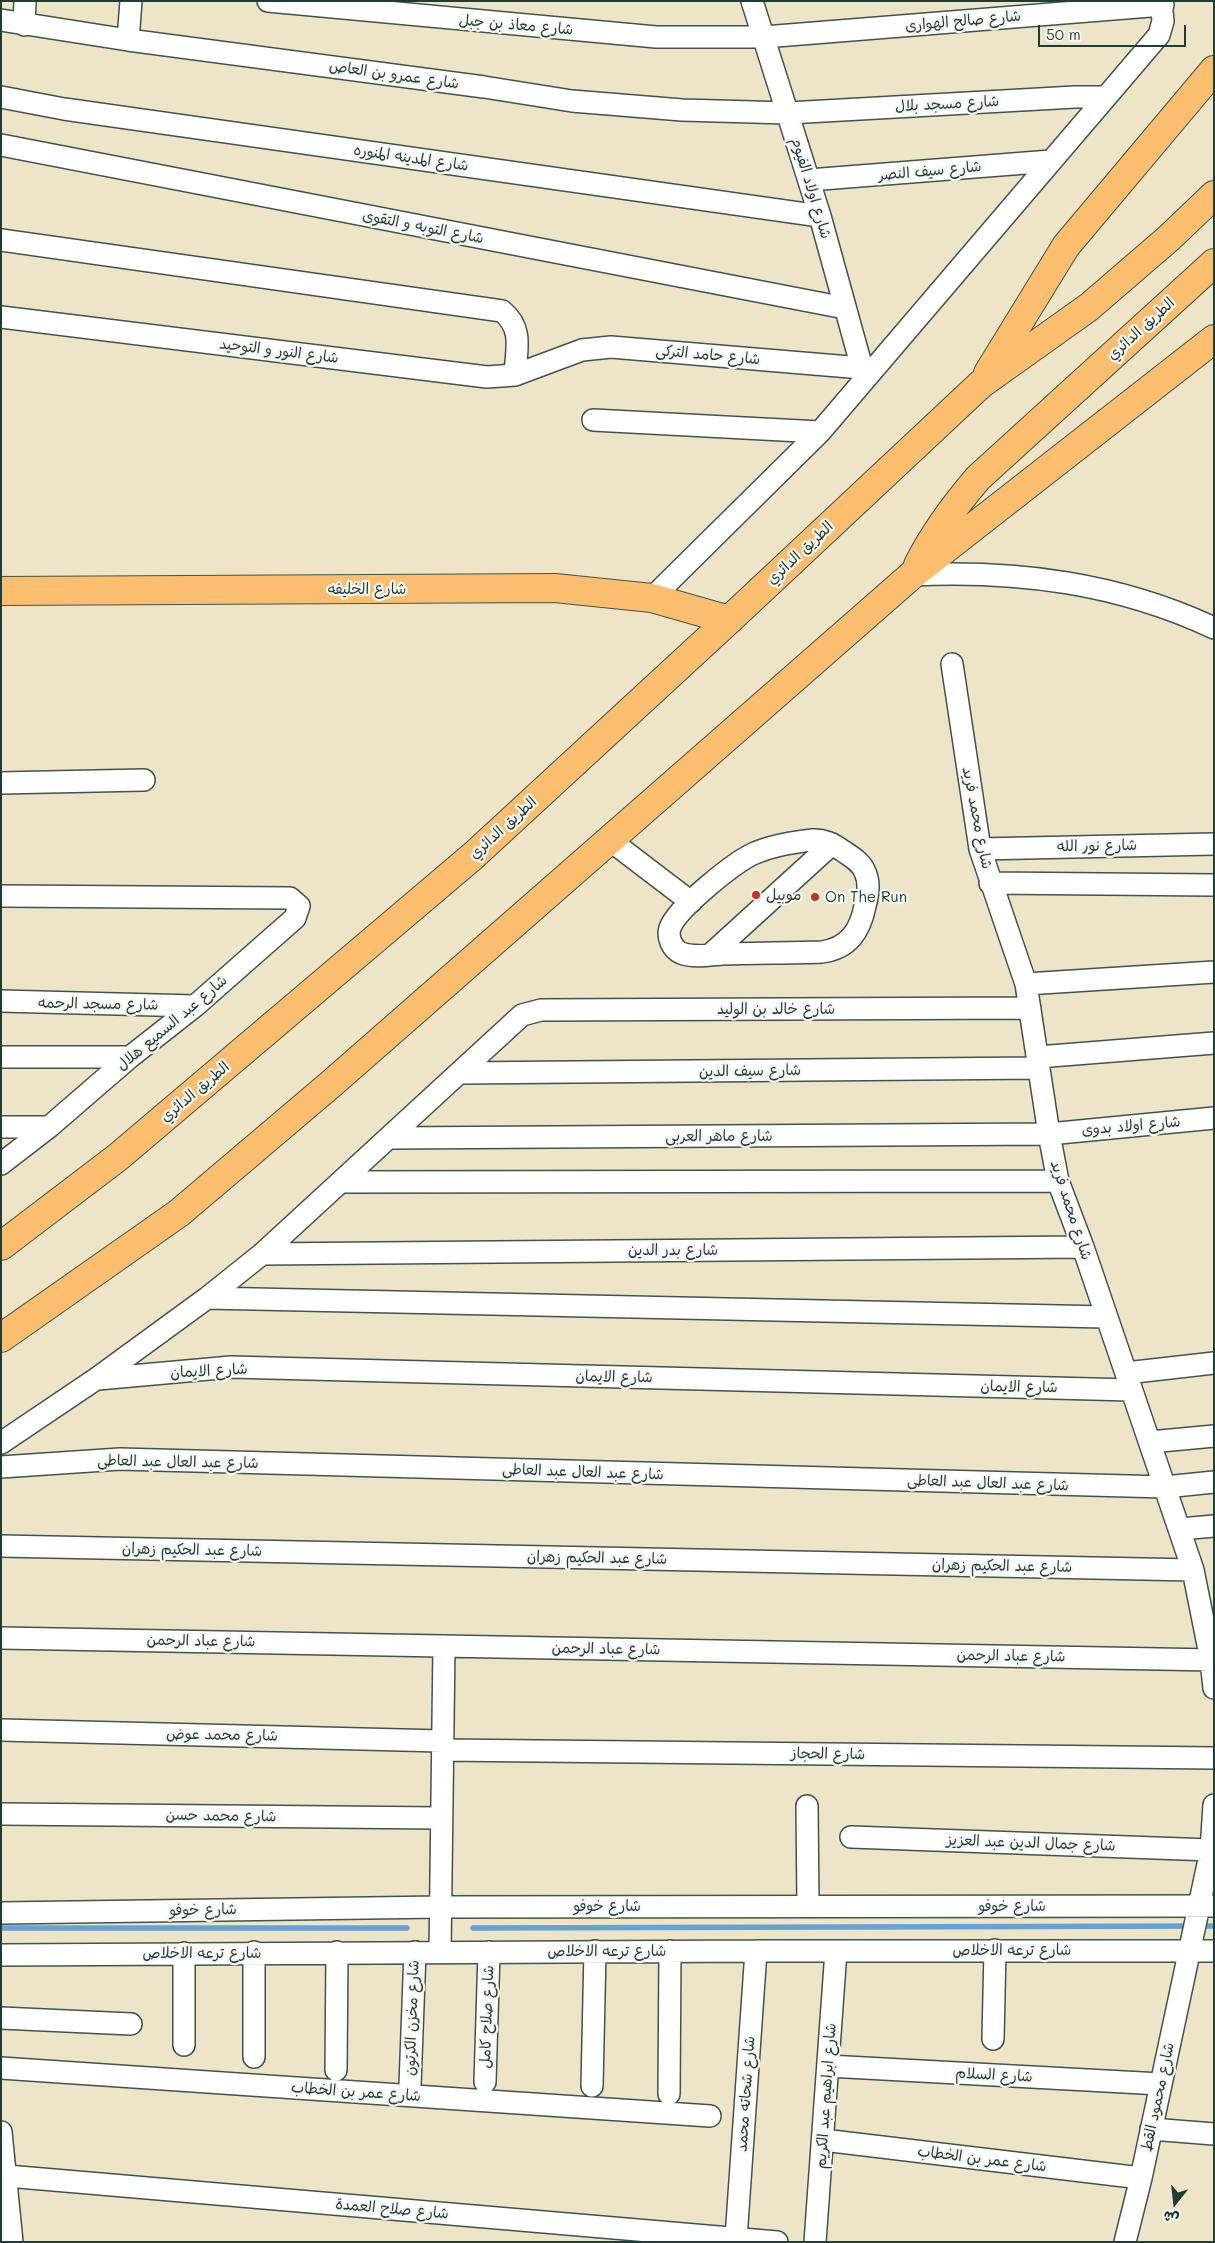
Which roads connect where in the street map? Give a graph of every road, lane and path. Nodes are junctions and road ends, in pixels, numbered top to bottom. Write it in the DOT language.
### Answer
graph roads {
  1 [pos="25,1"];
  2 [pos="131,1"];
  3 [pos="268,1"];
  4 [pos="752,1"];
  5 [pos="1162,3"];
  6 [pos="1,20"];
  7 [pos="24,25"];
  8 [pos="764,37"];
  9 [pos="128,40"];
  10 [pos="1210,72"];
  11 [pos="1,97"];
  12 [pos="1106,97"];
  13 [pos="788,113"];
  14 [pos="1,145"];
  15 [pos="1051,161"];
  16 [pos="809,180"];
  17 [pos="1214,195"];
  18 [pos="820,216"];
  19 [pos="1,240"];
  20 [pos="1214,263"];
  21 [pos="845,308"];
  22 [pos="1,317"];
  23 [pos="1214,339"];
  24 [pos="555,359"];
  25 [pos="864,372"];
  26 [pos="515,375"];
  27 [pos="981,384"];
  28 [pos="593,420"];
  29 [pos="820,432"];
  30 [pos="912,575"];
  31 [pos="1,591"];
  32 [pos="652,598"];
  33 [pos="729,620"];
  34 [pos="1214,628"];
  35 [pos="952,664"];
  36 [pos="144,780"];
  37 [pos="1,783"];
  38 [pos="611,841"];
  39 [pos="832,844"];
  40 [pos="1214,844"];
  41 [pos="980,849"];
  42 [pos="990,883"];
  43 [pos="1214,885"];
  44 [pos="1,896"];
  45 [pos="691,902"];
  46 [pos="710,955"];
  47 [pos="1214,972"];
  48 [pos="1026,984"];
  49 [pos="1,1001"];
  50 [pos="195,1006"];
  51 [pos="1030,1008"];
  52 [pos="1214,1044"];
  53 [pos="1,1057"];
  54 [pos="130,1057"];
  55 [pos="1039,1062"];
  56 [pos="460,1073"];
  57 [pos="1214,1118"];
  58 [pos="1,1127"];
  59 [pos="49,1127"];
  60 [pos="1049,1134"];
  61 [pos="388,1138"];
  62 [pos="1,1164"];
  63 [pos="1058,1181"];
  64 [pos="342,1182"];
  65 [pos="1,1246"];
  66 [pos="1083,1247"];
  67 [pos="262,1254"];
  68 [pos="207,1298"];
  69 [pos="1106,1318"];
  70 [pos="1,1338"];
  71 [pos="1214,1363"];
  72 [pos="96,1379"];
  73 [pos="1128,1382"];
  74 [pos="1214,1436"];
  75 [pos="1150,1442"];
  76 [pos="1,1443"];
  77 [pos="1,1468"];
  78 [pos="1214,1482"];
  79 [pos="1165,1487"];
  80 [pos="1214,1526"];
  81 [pos="1180,1529"];
  82 [pos="1,1546"];
  83 [pos="1193,1570"];
  84 [pos="1207,1598"];
  85 [pos="1,1638"];
  86 [pos="444,1646"];
  87 [pos="1212,1660"];
  88 [pos="1214,1688"];
  89 [pos="1,1730"];
  90 [pos="442,1745"];
  91 [pos="1214,1758"];
  92 [pos="1214,1805"];
  93 [pos="807,1806"];
  94 [pos="1,1814"];
  95 [pos="441,1818"];
  96 [pos="851,1837"];
  97 [pos="1211,1850"];
  98 [pos="808,1906"];
  99 [pos="1206,1906"];
  100 [pos="441,1907"];
  101 [pos="1,1913"];
  102 [pos="995,1950"];
  103 [pos="595,1951"];
  104 [pos="670,1951"];
  105 [pos="756,1951"];
  106 [pos="836,1951"];
  107 [pos="1189,1951"];
  108 [pos="1214,1951"];
  109 [pos="254,1952"];
  110 [pos="337,1952"];
  111 [pos="415,1952"];
  112 [pos="440,1952"];
  113 [pos="489,1952"];
  114 [pos="184,1953"];
  115 [pos="1,1955"];
  116 [pos="1,2018"];
  117 [pos="131,2024"];
  118 [pos="993,2039"];
  119 [pos="184,2045"];
  120 [pos="254,2057"];
  121 [pos="828,2066"];
  122 [pos="1,2068"];
  123 [pos="336,2070"];
  124 [pos="485,2082"];
  125 [pos="1161,2084"];
  126 [pos="410,2085"];
  127 [pos="592,2086"];
  128 [pos="669,2094"];
  129 [pos="710,2116"];
  130 [pos="1152,2129"];
  131 [pos="1,2132"];
  132 [pos="1214,2134"];
  133 [pos="823,2140"];
  134 [pos="6,2176"];
  135 [pos="1141,2178"];
  136 [pos="736,2238"];
  137 [pos="12,2242"];
  138 [pos="777,2242"];
  139 [pos="816,2242"];
  140 [pos="1125,2242"];
  1 -- 7 [label="street"];
  2 -- 9 [label="street"];
  3 -- 8 [label="street, شارع معاذ بن جبل"];
  4 -- 8 [label="street, شارع اولاد الفيوم"];
  5 -- 8 [label="street, شارع صالح الهوارى"];
  5 -- 12 [label="street"];
  6 -- 7 [label="street, شارع عمرو بن العاص"];
  7 -- 9 [label="street, شارع عمرو بن العاص"];
  8 -- 13 [label="street, شارع اولاد الفيوم"];
  9 -- 13 [label="street, شارع عمرو بن العاص"];
  10 -- 27 [label="main road, الطريق الدائري"];
  11 -- 18 [label="street, شارع المدينه المنوره"];
  12 -- 13 [label="street, شارع مسجد بلال"];
  12 -- 15 [label="street"];
  13 -- 16 [label="street, شارع اولاد الفيوم"];
  14 -- 21 [label="street, شارع التوبه و التقوى"];
  15 -- 16 [label="street, شارع سيف النصر"];
  15 -- 25 [label="street"];
  16 -- 18 [label="street, شارع اولاد الفيوم"];
  17 -- 27 [label="main road, الطريق الدائري"];
  18 -- 21 [label="street, شارع اولاد الفيوم"];
  19 -- 26 [label="street"];
  20 -- 30 [label="main road, الطريق الدائري"];
  21 -- 25 [label="street, شارع اولاد الفيوم"];
  22 -- 26 [label="street, شارع النور و التوحيد"];
  23 -- 30 [label="main road, الطريق الدائري"];
  24 -- 25 [label="street, شارع حامد التركى"];
  24 -- 26 [label="street, شارع النور و التوحيد"];
  25 -- 29 [label="street"];
  27 -- 33 [label="main road, الطريق الدائري"];
  28 -- 29 [label="street"];
  29 -- 32 [label="street"];
  30 -- 34 [label="street"];
  30 -- 38 [label="main road, الطريق الدائري"];
  31 -- 32 [label="main road, شارع الخليفه"];
  32 -- 33 [label="main road, شارع الخليفه"];
  33 -- 65 [label="main road, الطريق الدائري"];
  35 -- 41 [label="street, شارع محمد فريد"];
  36 -- 37 [label="street"];
  38 -- 45 [label="street"];
  38 -- 70 [label="main road, الطريق الدائري"];
  39 -- 45 [label="street"];
  39 -- 46 [label="street"];
  39 -- 46 [label="street"];
  40 -- 41 [label="street, شارع نور الله"];
  41 -- 42 [label="street, شارع محمد فريد"];
  42 -- 43 [label="street"];
  42 -- 48 [label="street, شارع محمد فريد"];
  44 -- 50 [label="street, شارع عبد السميع هلال"];
  45 -- 46 [label="street"];
  47 -- 48 [label="street"];
  48 -- 51 [label="street, شارع محمد فريد"];
  49 -- 50 [label="street, شارع مسجد الرحمه"];
  50 -- 54 [label="street, شارع عبد السميع هلال"];
  51 -- 55 [label="street, شارع محمد فريد"];
  51 -- 56 [label="street, شارع خالد بن الوليد"];
  52 -- 55 [label="street, شارع سيف الدين"];
  53 -- 54 [label="street"];
  54 -- 59 [label="street, شارع عبد السميع هلال"];
  55 -- 56 [label="street, شارع سيف الدين"];
  55 -- 60 [label="street, شارع محمد فريد"];
  56 -- 61 [label="street"];
  57 -- 60 [label="street, شارع اولاد بدوى"];
  58 -- 59 [label="street"];
  59 -- 62 [label="street, شارع عبد السميع هلال"];
  60 -- 61 [label="street, شارع ماهر العربى"];
  60 -- 63 [label="street, شارع محمد فريد"];
  61 -- 64 [label="street"];
  63 -- 64 [label="street"];
  63 -- 66 [label="street, شارع محمد فريد"];
  64 -- 67 [label="street"];
  66 -- 67 [label="street, شارع بدر الدين"];
  66 -- 69 [label="street, شارع محمد فريد"];
  67 -- 68 [label="street"];
  68 -- 69 [label="street"];
  68 -- 72 [label="street"];
  69 -- 73 [label="street, شارع محمد فريد"];
  71 -- 73 [label="street, شارع الايمان"];
  72 -- 73 [label="street, شارع الايمان"];
  72 -- 76 [label="street"];
  73 -- 75 [label="street, شارع محمد فريد"];
  74 -- 75 [label="street"];
  75 -- 79 [label="street, شارع محمد فريد"];
  77 -- 79 [label="street, شارع عبد العال عبد العاطى"];
  78 -- 79 [label="street, شارع عبد العال عبد العاطى"];
  79 -- 81 [label="street, شارع محمد فريد"];
  80 -- 81 [label="street"];
  81 -- 83 [label="street, شارع محمد فريد"];
  82 -- 83 [label="street, شارع عبد الحكيم زهران"];
  83 -- 84 [label="street, شارع محمد فريد"];
  84 -- 87 [label="street, شارع محمد فريد"];
  85 -- 86 [label="street, شارع عباد الرحمن"];
  86 -- 87 [label="street, شارع عباد الرحمن"];
  86 -- 90 [label="street"];
  87 -- 88 [label="street, شارع محمد فريد"];
  89 -- 90 [label="street, شارع محمد عوض"];
  90 -- 91 [label="street, شارع الحجاز"];
  90 -- 95 [label="street"];
  92 -- 97 [label="street"];
  93 -- 98 [label="street"];
  94 -- 95 [label="street, شارع محمد حسن"];
  95 -- 100 [label="street"];
  96 -- 97 [label="street, شارع جمال الدين عبد العزيز"];
  97 -- 99 [label="street"];
  98 -- 99 [label="street, شارع خوفو"];
  98 -- 100 [label="street, شارع خوفو"];
  99 -- 107 [label="street, شارع محمود القط"];
  100 -- 101 [label="street, شارع خوفو"];
  100 -- 112 [label="street"];
  102 -- 106 [label="street, شارع ترعه الاخلاص"];
  102 -- 107 [label="street, شارع ترعه الاخلاص"];
  102 -- 118 [label="street"];
  103 -- 104 [label="street, شارع ترعه الاخلاص"];
  103 -- 113 [label="street, شارع ترعه الاخلاص"];
  103 -- 127 [label="street"];
  104 -- 105 [label="street, شارع ترعه الاخلاص"];
  104 -- 128 [label="street"];
  105 -- 106 [label="street, شارع ترعه الاخلاص"];
  105 -- 136 [label="street, شارع شحاته محمد"];
  106 -- 121 [label="street, شارع ابراهيم عبد الكريم"];
  107 -- 108 [label="street, شارع ترعه الاخلاص"];
  107 -- 125 [label="street, شارع محمود القط"];
  109 -- 110 [label="street, شارع ترعه الاخلاص"];
  109 -- 114 [label="street, شارع ترعه الاخلاص"];
  109 -- 120 [label="street"];
  110 -- 111 [label="street, شارع ترعه الاخلاص"];
  110 -- 123 [label="street"];
  111 -- 112 [label="street, شارع ترعه الاخلاص"];
  111 -- 126 [label="street, شارع مخزن الكرتون"];
  112 -- 113 [label="street, شارع ترعه الاخلاص"];
  113 -- 124 [label="street, شارع صلاح كامل"];
  114 -- 115 [label="street, شارع ترعه الاخلاص"];
  114 -- 119 [label="street"];
  116 -- 117 [label="street"];
  121 -- 125 [label="street, شارع السلام"];
  121 -- 133 [label="street, شارع ابراهيم عبد الكريم"];
  122 -- 129 [label="street, شارع عمر بن الخطاب"];
  125 -- 130 [label="street, شارع محمود القط"];
  130 -- 132 [label="street"];
  130 -- 135 [label="street, شارع محمود القط"];
  131 -- 134 [label="street"];
  133 -- 135 [label="street, شارع عمر بن الخطاب"];
  133 -- 139 [label="street, شارع ابراهيم عبد الكريم"];
  134 -- 136 [label="street, شارع صلاح العمدة"];
  134 -- 137 [label="street"];
  135 -- 140 [label="street, شارع محمود القط"];
  136 -- 138 [label="street, شارع صلاح العمدة"];
}
